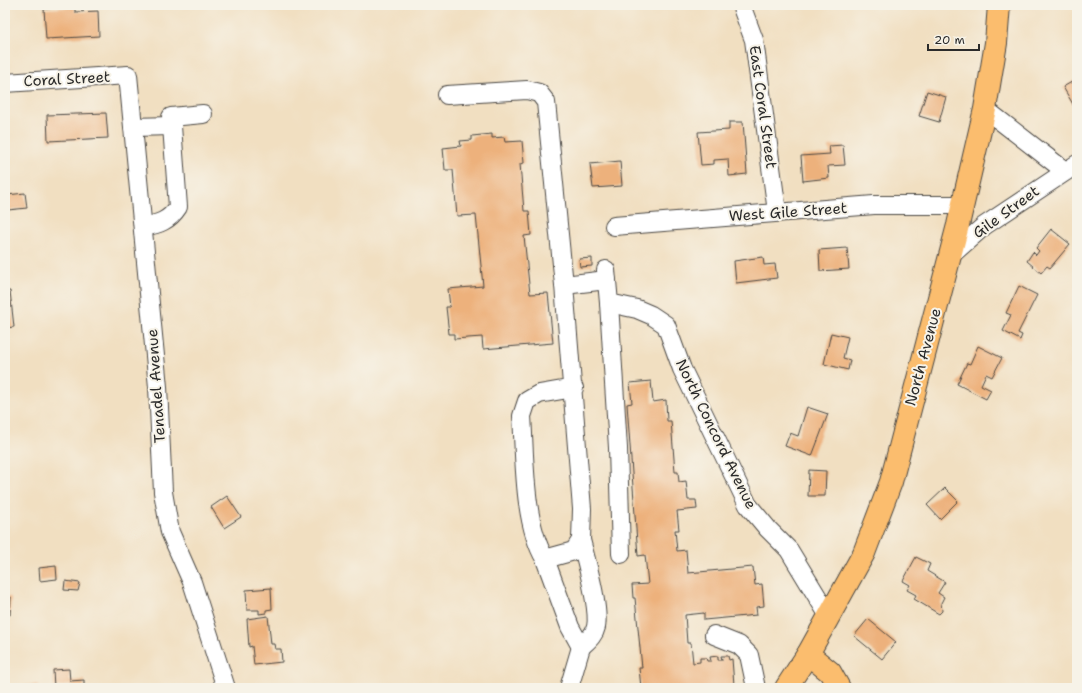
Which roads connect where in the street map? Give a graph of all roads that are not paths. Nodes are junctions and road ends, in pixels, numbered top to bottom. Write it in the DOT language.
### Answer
graph roads {
  1 [pos="741,5"];
  2 [pos="999,5"];
  3 [pos="128,75"];
  4 [pos="5,83"];
  5 [pos="447,95"];
  6 [pos="985,109"];
  7 [pos="203,114"];
  8 [pos="172,126"];
  9 [pos="133,127"];
  10 [pos="1071,168"];
  11 [pos="962,205"];
  12 [pos="777,212"];
  13 [pos="614,226"];
  14 [pos="143,227"];
  15 [pos="950,256"];
  16 [pos="564,285"];
  17 [pos="609,303"];
  18 [pos="574,388"];
  19 [pos="582,540"];
  20 [pos="621,554"];
  21 [pos="545,559"];
  22 [pos="829,616"];
  23 [pos="714,634"];
  24 [pos="581,647"];
  25 [pos="808,654"];
  26 [pos="226,688"];
  27 [pos="569,688"];
  28 [pos="756,688"];
  29 [pos="786,688"];
  30 [pos="839,688"];
  1 -- 12 [label="street, East Coral Street"];
  2 -- 6 [label="main road, North Avenue"];
  3 -- 4 [label="street, Coral Street"];
  3 -- 9 [label="street, Tenadel Avenue"];
  5 -- 16 [label="street"];
  6 -- 10 [label="street, Gile Street"];
  6 -- 11 [label="main road, North Avenue"];
  7 -- 8 [label="street"];
  8 -- 9 [label="street"];
  8 -- 14 [label="street"];
  9 -- 14 [label="street, Tenadel Avenue"];
  10 -- 15 [label="street, Gile Street"];
  11 -- 12 [label="street, West Gile Street"];
  11 -- 15 [label="main road, North Avenue"];
  12 -- 13 [label="street, West Gile Street"];
  14 -- 26 [label="street, Tenadel Avenue"];
  15 -- 22 [label="main road, North Avenue"];
  16 -- 17 [label="street"];
  16 -- 18 [label="street"];
  17 -- 20 [label="street"];
  17 -- 22 [label="street, North Concord Avenue"];
  18 -- 19 [label="street"];
  18 -- 21 [label="street"];
  19 -- 21 [label="street"];
  19 -- 24 [label="street"];
  21 -- 24 [label="street"];
  22 -- 25 [label="main road, North Avenue"];
  23 -- 28 [label="street"];
  24 -- 27 [label="street"];
  25 -- 29 [label="main road, North Avenue"];
  25 -- 30 [label="main road"];
}
